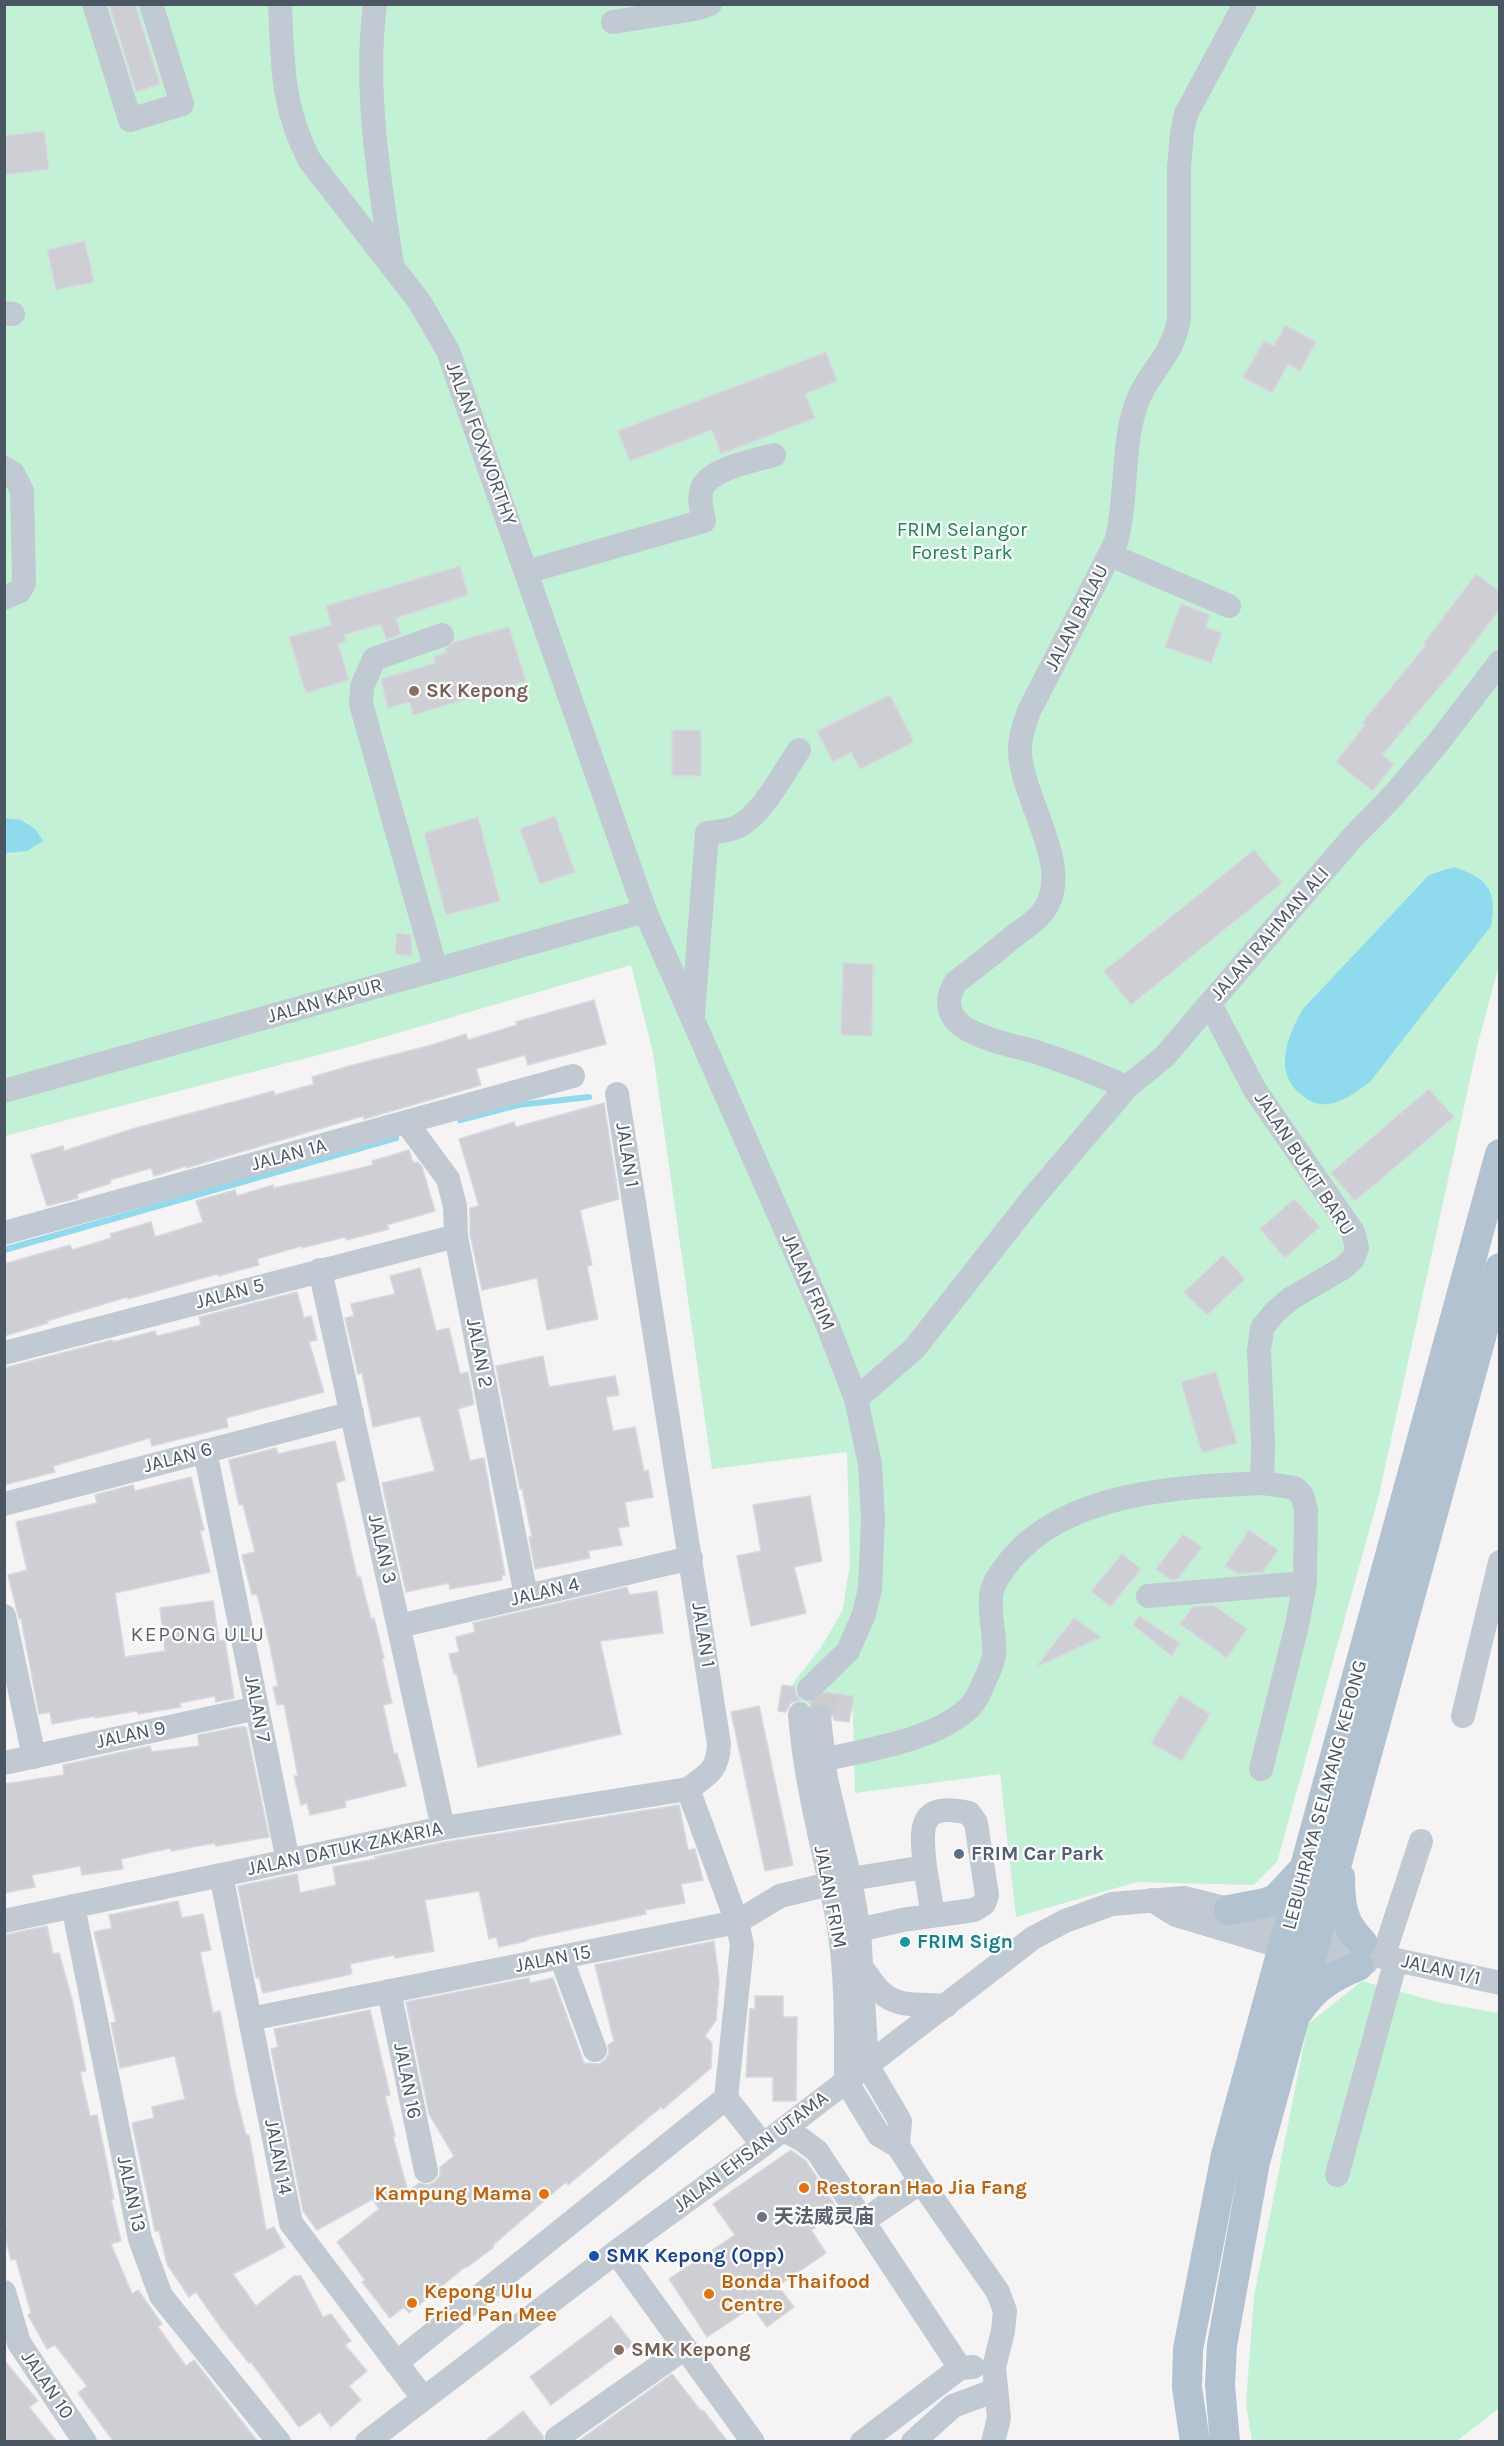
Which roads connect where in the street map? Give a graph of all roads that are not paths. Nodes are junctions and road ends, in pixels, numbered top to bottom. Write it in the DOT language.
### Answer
graph roads {
  1 [pos="94,4"];
  2 [pos="151,4"];
  3 [pos="280,4"];
  4 [pos="375,4"];
  5 [pos="710,4"];
  6 [pos="1245,4"];
  7 [pos="613,22"];
  8 [pos="392,267"];
  9 [pos="774,455"];
  10 [pos="4,468"];
  11 [pos="1110,555"];
  12 [pos="526,572"];
  13 [pos="4,598"];
  14 [pos="1229,606"];
  15 [pos="442,635"];
  16 [pos="1500,662"];
  17 [pos="799,750"];
  18 [pos="645,911"];
  19 [pos="436,970"];
  20 [pos="1210,1004"];
  21 [pos="693,1019"];
  22 [pos="573,1076"];
  23 [pos="1127,1087"];
  24 [pos="4,1091"];
  25 [pos="617,1094"];
  26 [pos="406,1122"];
  27 [pos="1500,1154"];
  28 [pos="4,1233"];
  29 [pos="456,1236"];
  30 [pos="1500,1268"];
  31 [pos="320,1270"];
  32 [pos="4,1353"];
  33 [pos="856,1399"];
  34 [pos="352,1413"];
  35 [pos="205,1451"];
  36 [pos="1262,1483"];
  37 [pos="4,1504"];
  38 [pos="691,1558"];
  39 [pos="1500,1562"];
  40 [pos="1305,1583"];
  41 [pos="526,1596"];
  42 [pos="1148,1596"];
  43 [pos="4,1616"];
  44 [pos="399,1626"];
  45 [pos="819,1691"];
  46 [pos="257,1708"];
  47 [pos="1463,1716"];
  48 [pos="34,1757"];
  49 [pos="824,1760"];
  50 [pos="4,1763"];
  51 [pos="1261,1769"];
  52 [pos="688,1789"];
  53 [pos="443,1828"];
  54 [pos="1421,1841"];
  55 [pos="1340,1850"];
  56 [pos="288,1861"];
  57 [pos="925,1868"];
  58 [pos="1305,1868"];
  59 [pos="221,1875"];
  60 [pos="840,1882"];
  61 [pos="1152,1900"];
  62 [pos="73,1906"];
  63 [pos="1229,1910"];
  64 [pos="933,1915"];
  65 [pos="4,1921"];
  66 [pos="737,1922"];
  67 [pos="859,1930"];
  68 [pos="1300,1939"];
  69 [pos="1375,1956"];
  70 [pos="561,1957"];
  71 [pos="860,1965"];
  72 [pos="1500,1983"];
  73 [pos="389,1991"];
  74 [pos="946,2006"];
  75 [pos="1294,2017"];
  76 [pos="250,2019"];
  77 [pos="595,2050"];
  78 [pos="867,2065"];
  79 [pos="846,2081"];
  80 [pos="726,2098"];
  81 [pos="782,2130"];
  82 [pos="763,2145"];
  83 [pos="898,2146"];
  84 [pos="426,2171"];
  85 [pos="1337,2175"];
  86 [pos="921,2182"];
  87 [pos="863,2221"];
  88 [pos="616,2252"];
  89 [pos="4,2292"];
  90 [pos="685,2348"];
  91 [pos="12,2349"];
  92 [pos="396,2362"];
  93 [pos="960,2367"];
  94 [pos="995,2378"];
  95 [pos="423,2398"];
  96 [pos="557,2438"];
  97 [pos="85,2442"];
  98 [pos="279,2442"];
  99 [pos="367,2442"];
  100 [pos="753,2442"];
  101 [pos="862,2442"];
  102 [pos="913,2442"];
  103 [pos="993,2442"];
  104 [pos="1195,2442"];
  105 [pos="1225,2442"];
  1 -- 2 [label="street"];
  3 -- 8 [label="street, JALAN FOXWORTHY"];
  4 -- 8 [label="street"];
  5 -- 7 [label="street"];
  6 -- 11 [label="street, JALAN BALAU"];
  8 -- 12 [label="street, JALAN FOXWORTHY"];
  9 -- 12 [label="street"];
  10 -- 13 [label="street"];
  11 -- 14 [label="street"];
  11 -- 23 [label="street, JALAN BALAU"];
  12 -- 18 [label="street, JALAN FOXWORTHY"];
  15 -- 19 [label="street"];
  16 -- 20 [label="street, JALAN RAHMAN ALI"];
  17 -- 21 [label="street"];
  18 -- 19 [label="street, JALAN KAPUR"];
  18 -- 21 [label="street, JALAN FRIM"];
  19 -- 24 [label="street, JALAN KAPUR"];
  20 -- 23 [label="street, JALAN RAHMAN ALI"];
  20 -- 36 [label="street, JALAN BUKIT BARU"];
  21 -- 33 [label="street, JALAN FRIM"];
  22 -- 26 [label="street, JALAN 1A"];
  23 -- 33 [label="street, JALAN RAHMAN ALI"];
  25 -- 38 [label="street, JALAN 1"];
  26 -- 28 [label="street, JALAN 1A"];
  26 -- 29 [label="street, JALAN 2"];
  27 -- 58 [label="main road, LEBUHRAYA SELAYANG KEPONG"];
  29 -- 31 [label="street, JALAN 5"];
  29 -- 41 [label="street, JALAN 2"];
  30 -- 55 [label="main road, LEBUHRAYA SELAYANG KEPONG"];
  31 -- 32 [label="street, JALAN 5"];
  31 -- 34 [label="street, JALAN 3"];
  33 -- 45 [label="street, JALAN FRIM"];
  34 -- 35 [label="street, JALAN 6"];
  34 -- 44 [label="street, JALAN 3"];
  35 -- 37 [label="street, JALAN 6"];
  35 -- 46 [label="street, JALAN 7"];
  36 -- 40 [label="street"];
  36 -- 49 [label="street"];
  38 -- 41 [label="street, JALAN 4"];
  38 -- 52 [label="street, JALAN 1"];
  39 -- 47 [label="street"];
  40 -- 42 [label="street"];
  40 -- 51 [label="street"];
  41 -- 44 [label="street, JALAN 4"];
  43 -- 48 [label="street"];
  44 -- 53 [label="street, JALAN 3"];
  46 -- 48 [label="street, JALAN 9"];
  46 -- 56 [label="street, JALAN 7"];
  48 -- 50 [label="street, JALAN 9"];
  49 -- 60 [label="street, JALAN FRIM"];
  49 -- 60 [label="street, JALAN FRIM"];
  52 -- 53 [label="street, JALAN DATUK ZAKARIA"];
  52 -- 66 [label="street"];
  53 -- 56 [label="street, JALAN DATUK ZAKARIA"];
  54 -- 69 [label="street"];
  55 -- 68 [label="main road, LEBUHRAYA SELAYANG KEPONG"];
  55 -- 69 [label="main road"];
  56 -- 59 [label="street, JALAN DATUK ZAKARIA"];
  57 -- 60 [label="street, JALAN 15"];
  57 -- 64 [label="street"];
  57 -- 64 [label="street"];
  58 -- 63 [label="main road"];
  58 -- 68 [label="main road, LEBUHRAYA SELAYANG KEPONG"];
  59 -- 62 [label="street, JALAN DATUK ZAKARIA"];
  59 -- 76 [label="street, JALAN 14"];
  60 -- 66 [label="street, JALAN 15"];
  60 -- 67 [label="street, JALAN FRIM"];
  60 -- 79 [label="street, JALAN FRIM"];
  61 -- 63 [label="street, JALAN EHSAN UTAMA"];
  61 -- 68 [label="street"];
  61 -- 74 [label="street, JALAN EHSAN UTAMA"];
  62 -- 65 [label="street, JALAN DATUK ZAKARIA"];
  62 -- 98 [label="street, JALAN 13"];
  63 -- 68 [label="street, JALAN EHSAN UTAMA"];
  64 -- 67 [label="street"];
  66 -- 70 [label="street, JALAN 15"];
  66 -- 80 [label="street"];
  67 -- 71 [label="street, JALAN FRIM"];
  68 -- 69 [label="street, JALAN 1/1"];
  68 -- 75 [label="main road, LEBUHRAYA SELAYANG KEPONG"];
  68 -- 104 [label="main road, LEBUHRAYA SELAYANG KEPONG"];
  69 -- 72 [label="street, JALAN 1/1"];
  69 -- 75 [label="main road"];
  69 -- 85 [label="street"];
  70 -- 73 [label="street, JALAN 15"];
  70 -- 77 [label="street"];
  71 -- 74 [label="street"];
  71 -- 78 [label="street, JALAN FRIM"];
  73 -- 76 [label="street, JALAN 15"];
  73 -- 84 [label="street, JALAN 16"];
  74 -- 78 [label="street, JALAN EHSAN UTAMA"];
  75 -- 105 [label="main road, LEBUHRAYA SELAYANG KEPONG"];
  76 -- 92 [label="street, JALAN 14"];
  78 -- 79 [label="street, JALAN EHSAN UTAMA"];
  78 -- 83 [label="street"];
  79 -- 81 [label="street, JALAN EHSAN UTAMA"];
  79 -- 83 [label="street"];
  80 -- 82 [label="street"];
  80 -- 92 [label="street"];
  81 -- 82 [label="street, JALAN EHSAN UTAMA"];
  81 -- 87 [label="street"];
  82 -- 88 [label="street, JALAN EHSAN UTAMA"];
  83 -- 86 [label="street"];
  86 -- 87 [label="street"];
  86 -- 94 [label="street"];
  87 -- 93 [label="street"];
  88 -- 90 [label="street"];
  88 -- 95 [label="street, JALAN EHSAN UTAMA"];
  89 -- 91 [label="street, JALAN 10"];
  90 -- 96 [label="street"];
  90 -- 100 [label="street"];
  91 -- 97 [label="street, JALAN 10"];
  92 -- 95 [label="street, JALAN 14"];
  93 -- 94 [label="street"];
  93 -- 101 [label="street"];
  94 -- 102 [label="street"];
  94 -- 103 [label="street"];
  95 -- 99 [label="street, JALAN EHSAN UTAMA"];
}
